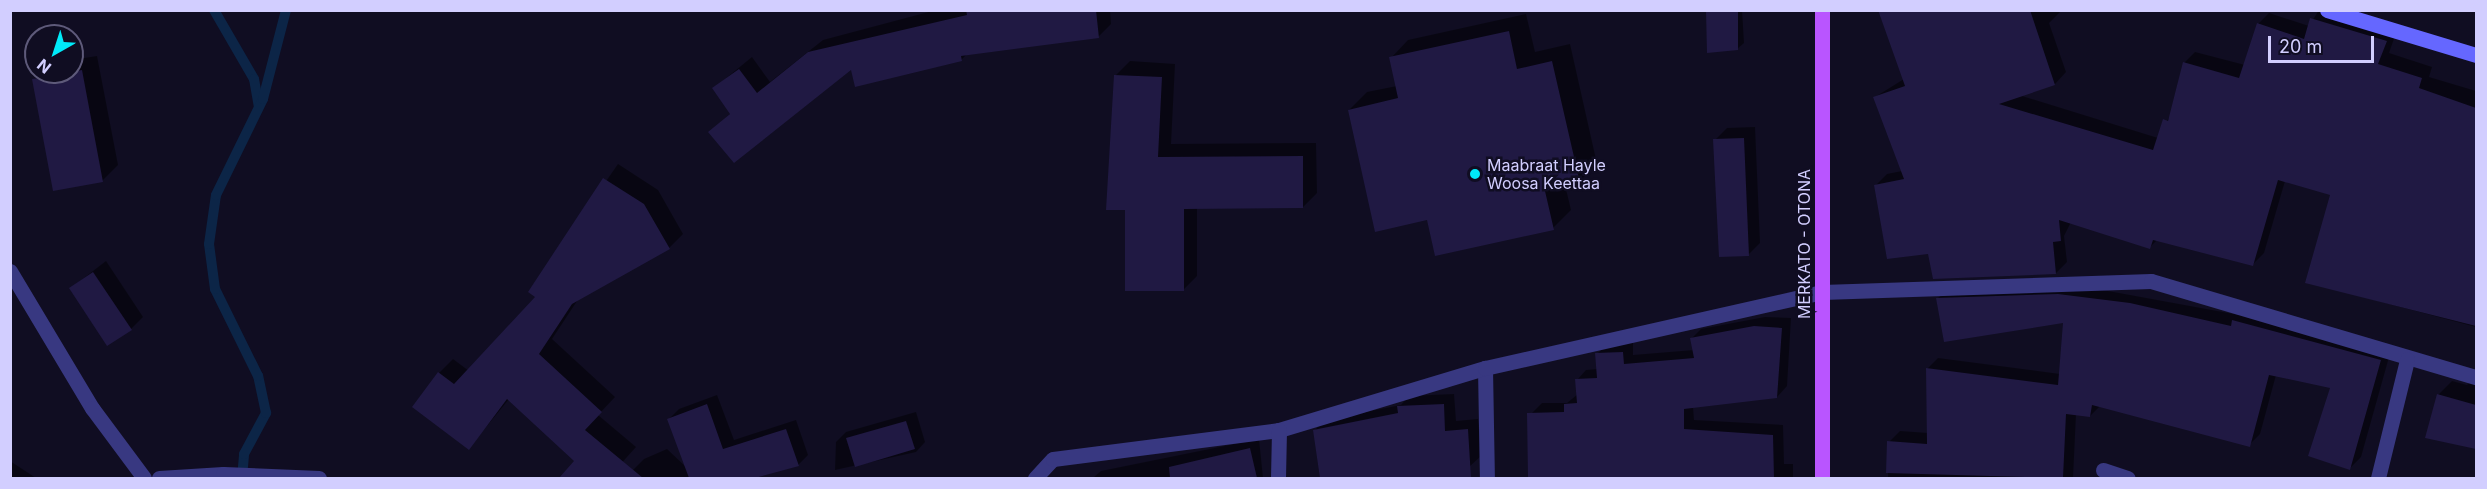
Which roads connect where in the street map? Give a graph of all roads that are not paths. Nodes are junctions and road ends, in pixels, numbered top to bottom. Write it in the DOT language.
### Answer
graph roads {
  1 [pos="1822,10"];
  2 [pos="2327,10"];
  3 [pos="2476,56"];
  4 [pos="10,271"];
  5 [pos="22,283"];
  6 [pos="1821,292"];
  7 [pos="10,296"];
  8 [pos="2407,360"];
  9 [pos="1485,368"];
  10 [pos="2476,377"];
  11 [pos="1279,430"];
  12 [pos="2103,470"];
  13 [pos="144,478"];
  14 [pos="159,478"];
  15 [pos="273,478"];
  16 [pos="319,478"];
  17 [pos="1035,478"];
  18 [pos="1278,478"];
  19 [pos="1487,478"];
  20 [pos="1822,478"];
  21 [pos="2128,478"];
  22 [pos="2378,478"];
  1 -- 6 [label="main road, MERKATO - OTONA"];
  2 -- 3 [label="main road"];
  4 -- 5 [label="street"];
  5 -- 7 [label="street"];
  5 -- 13 [label="street"];
  6 -- 8 [label="street"];
  6 -- 9 [label="street"];
  6 -- 20 [label="main road, MERKATO - OTONA"];
  8 -- 10 [label="street"];
  8 -- 22 [label="street"];
  9 -- 11 [label="street"];
  9 -- 19 [label="street"];
  11 -- 17 [label="street"];
  11 -- 18 [label="street"];
  12 -- 21 [label="street"];
  14 -- 15 [label="street"];
  15 -- 16 [label="street"];
}
